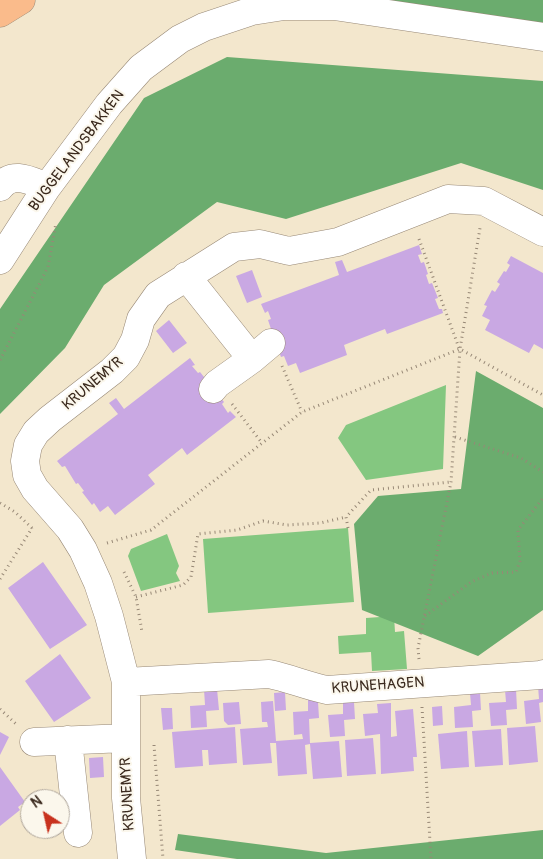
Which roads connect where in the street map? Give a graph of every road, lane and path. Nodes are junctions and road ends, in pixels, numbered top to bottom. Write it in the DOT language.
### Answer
graph roads {
  1 [pos="21,0"];
  2 [pos="0,13"];
  3 [pos="543,37"];
  4 [pos="0,187"];
  5 [pos="47,187"];
  6 [pos="484,201"];
  7 [pos="410,215"];
  8 [pos="56,219"];
  9 [pos="543,232"];
  10 [pos="1,257"];
  11 [pos="186,276"];
  12 [pos="460,349"];
  13 [pos="261,351"];
  14 [pos="0,360"];
  15 [pos="215,387"];
  16 [pos="543,395"];
  17 [pos="302,412"];
  18 [pos="455,437"];
  19 [pos="262,443"];
  20 [pos="543,472"];
  21 [pos="451,482"];
  22 [pos="543,498"];
  23 [pos="346,517"];
  24 [pos="32,528"];
  25 [pos="348,528"];
  26 [pos="100,545"];
  27 [pos="0,579"];
  28 [pos="136,597"];
  29 [pos="425,616"];
  30 [pos="543,674"];
  31 [pos="126,682"];
  32 [pos="420,683"];
  33 [pos="153,736"];
  34 [pos="126,738"];
  35 [pos="68,740"];
  36 [pos="34,742"];
  37 [pos="78,833"];
  38 [pos="132,859"];
  39 [pos="163,859"];
  40 [pos="431,859"];
  1 -- 2 [label="highway"];
  3 -- 5 [label="street, BUGGELANDSBAKKEN"];
  4 -- 5 [label="street"];
  5 -- 10 [label="street, BUGGELANDSBAKKEN"];
  6 -- 7 [label="street, KRUNEMYR"];
  6 -- 9 [label="street, KRUNEMYR"];
  6 -- 12 [label="path"];
  7 -- 11 [label="street, KRUNEMYR"];
  7 -- 12 [label="path"];
  8 -- 14 [label="path"];
  11 -- 13 [label="street"];
  11 -- 31 [label="street, KRUNEMYR"];
  12 -- 16 [label="path"];
  12 -- 17 [label="path"];
  12 -- 18 [label="path"];
  13 -- 15 [label="street"];
  13 -- 17 [label="path"];
  15 -- 19 [label="path"];
  17 -- 19 [label="path"];
  18 -- 20 [label="path"];
  18 -- 21 [label="path"];
  19 -- 26 [label="path"];
  21 -- 23 [label="path"];
  21 -- 29 [label="path"];
  22 -- 29 [label="path"];
  23 -- 25 [label="path"];
  23 -- 28 [label="path"];
  24 -- 27 [label="path"];
  29 -- 32 [label="path"];
  30 -- 32 [label="street, KRUNEHAGEN"];
  31 -- 32 [label="street, KRUNEHAGEN"];
  31 -- 34 [label="street, KRUNEMYR"];
  32 -- 40 [label="path"];
  33 -- 39 [label="path"];
  34 -- 35 [label="street"];
  34 -- 38 [label="street, KRUNEMYR"];
  35 -- 36 [label="street"];
  35 -- 37 [label="street"];
}
